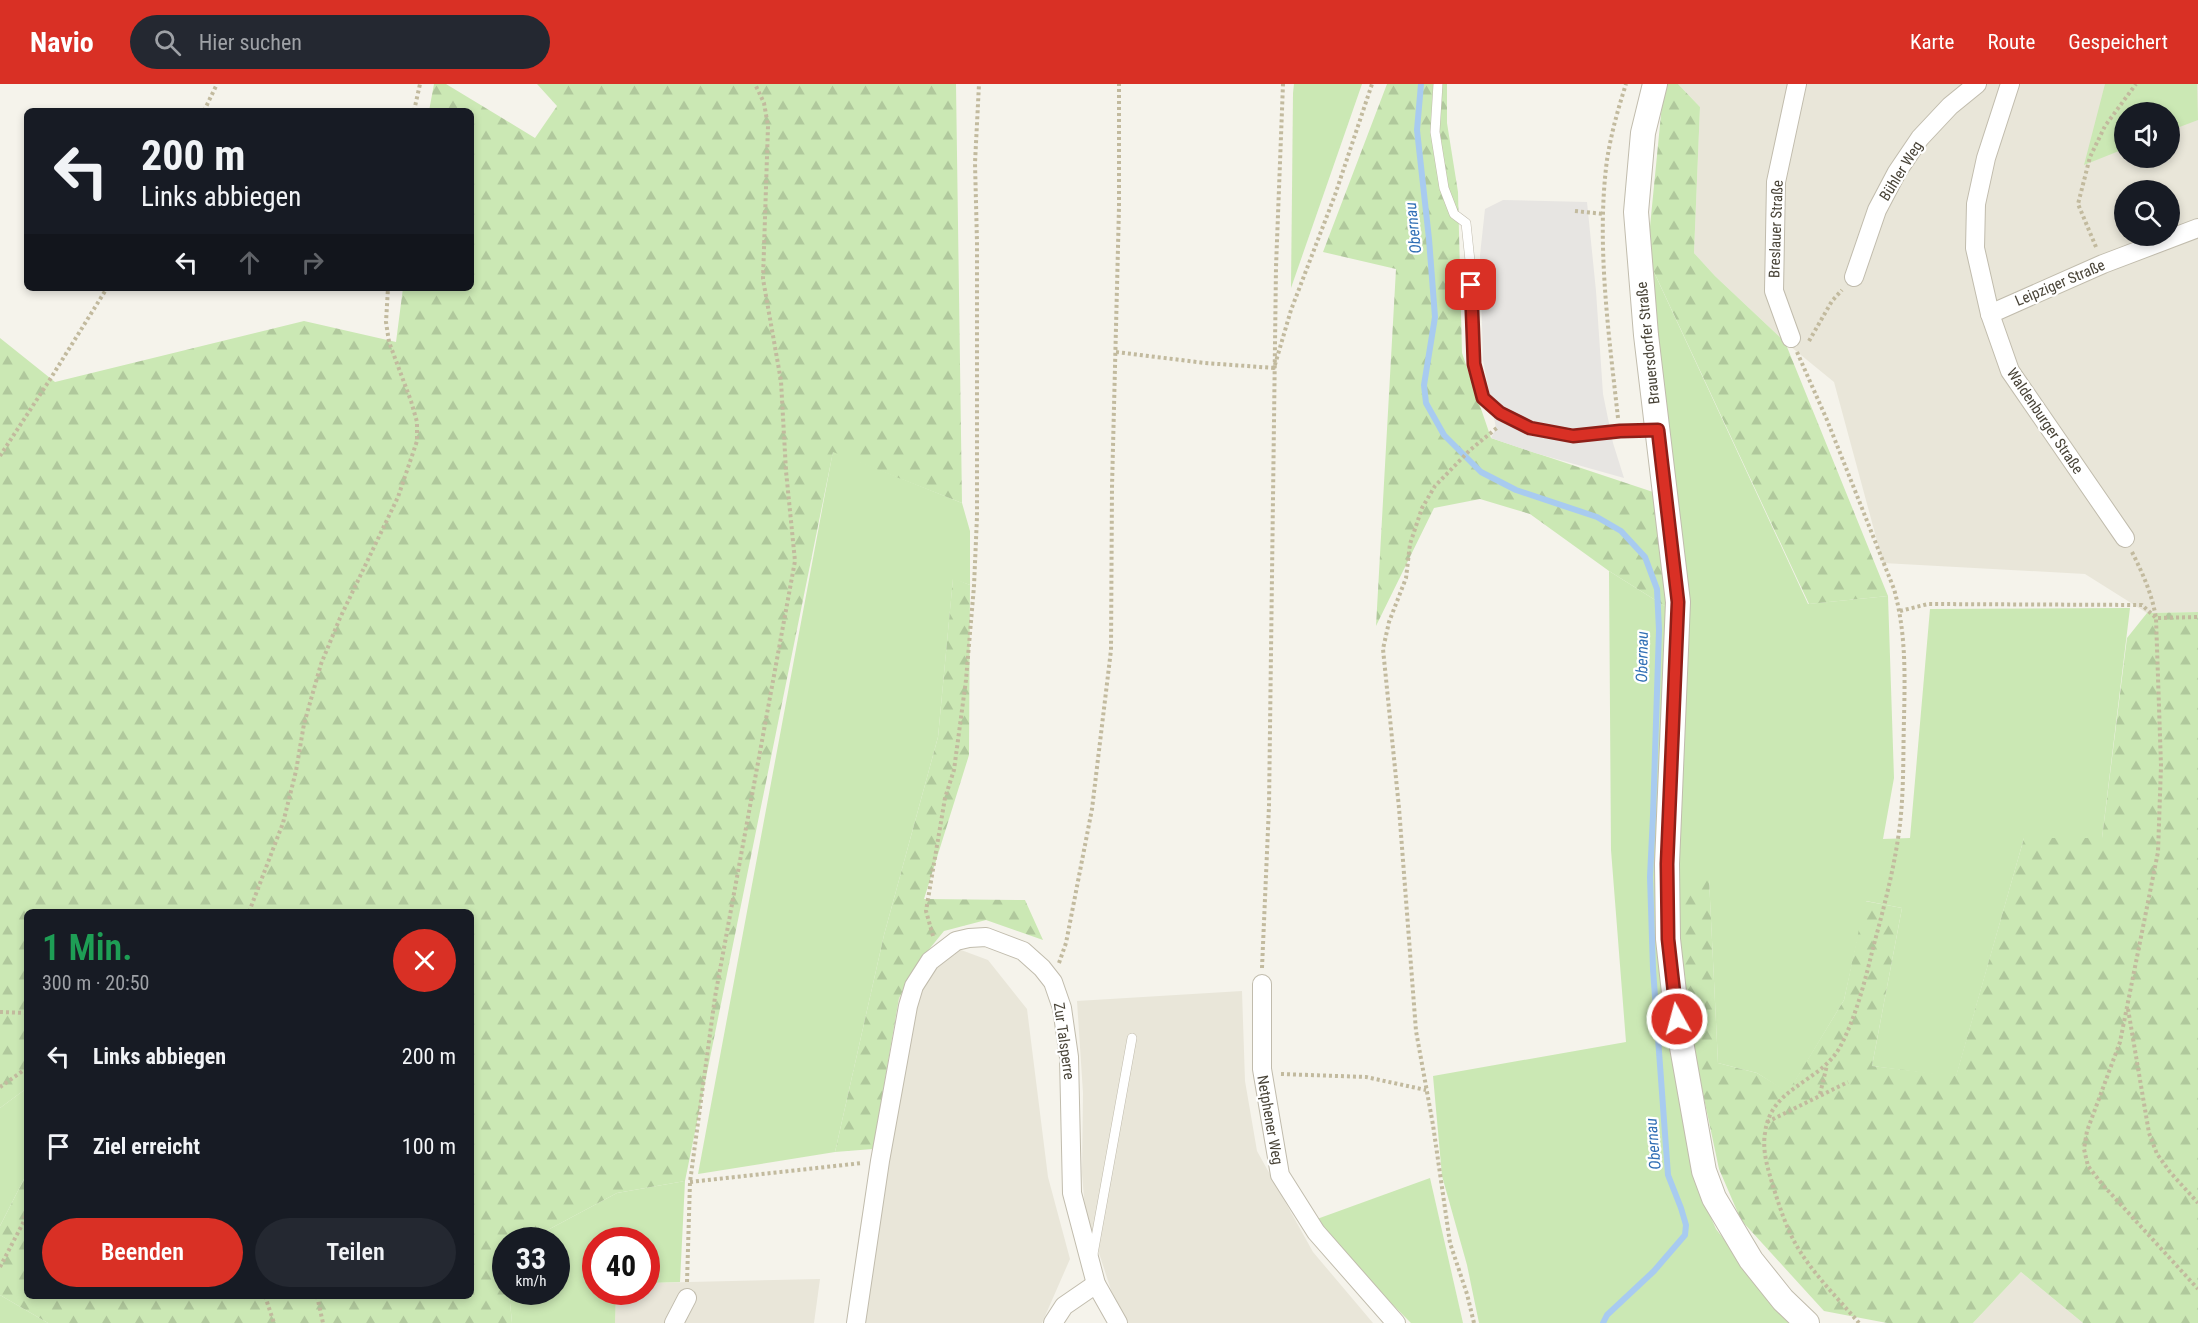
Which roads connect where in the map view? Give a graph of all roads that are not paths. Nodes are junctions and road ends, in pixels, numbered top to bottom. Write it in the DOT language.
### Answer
graph roads {
  1 [pos="1438,84"];
  2 [pos="1654,84"];
  3 [pos="1797,84"];
  4 [pos="1977,84"];
  5 [pos="2010,84"];
  6 [pos="2198,228"];
  7 [pos="1854,277"];
  8 [pos="1990,314"];
  9 [pos="1791,338"];
  10 [pos="1658,430"];
  11 [pos="2125,538"];
  12 [pos="1262,984"];
  13 [pos="1132,1038"];
  14 [pos="1091,1265"];
  15 [pos="1096,1284"];
  16 [pos="687,1298"];
  17 [pos="674,1323"];
  18 [pos="856,1323"];
  19 [pos="1053,1323"];
  20 [pos="1118,1323"];
  21 [pos="1396,1323"];
  22 [pos="1806,1323"];
  1 -- 10 [label="lane"];
  2 -- 10 [label="street, Brauersdorfer Straße"];
  3 -- 9 [label="street, Breslauer Straße"];
  4 -- 7 [label="street, Bühler Weg"];
  5 -- 8 [label="street, Waldenburger Straße"];
  6 -- 8 [label="street, Leipziger Straße"];
  8 -- 11 [label="street, Waldenburger Straße"];
  10 -- 22 [label="street, Brauersdorfer Straße"];
  12 -- 21 [label="street, Netphener Weg"];
  13 -- 14 [label="lane"];
  14 -- 15 [label="street, Zur Talsperre"];
  14 -- 18 [label="street, Zur Talsperre"];
  15 -- 19 [label="street"];
  15 -- 20 [label="street, Zur Talsperre"];
  16 -- 17 [label="street"];
}
